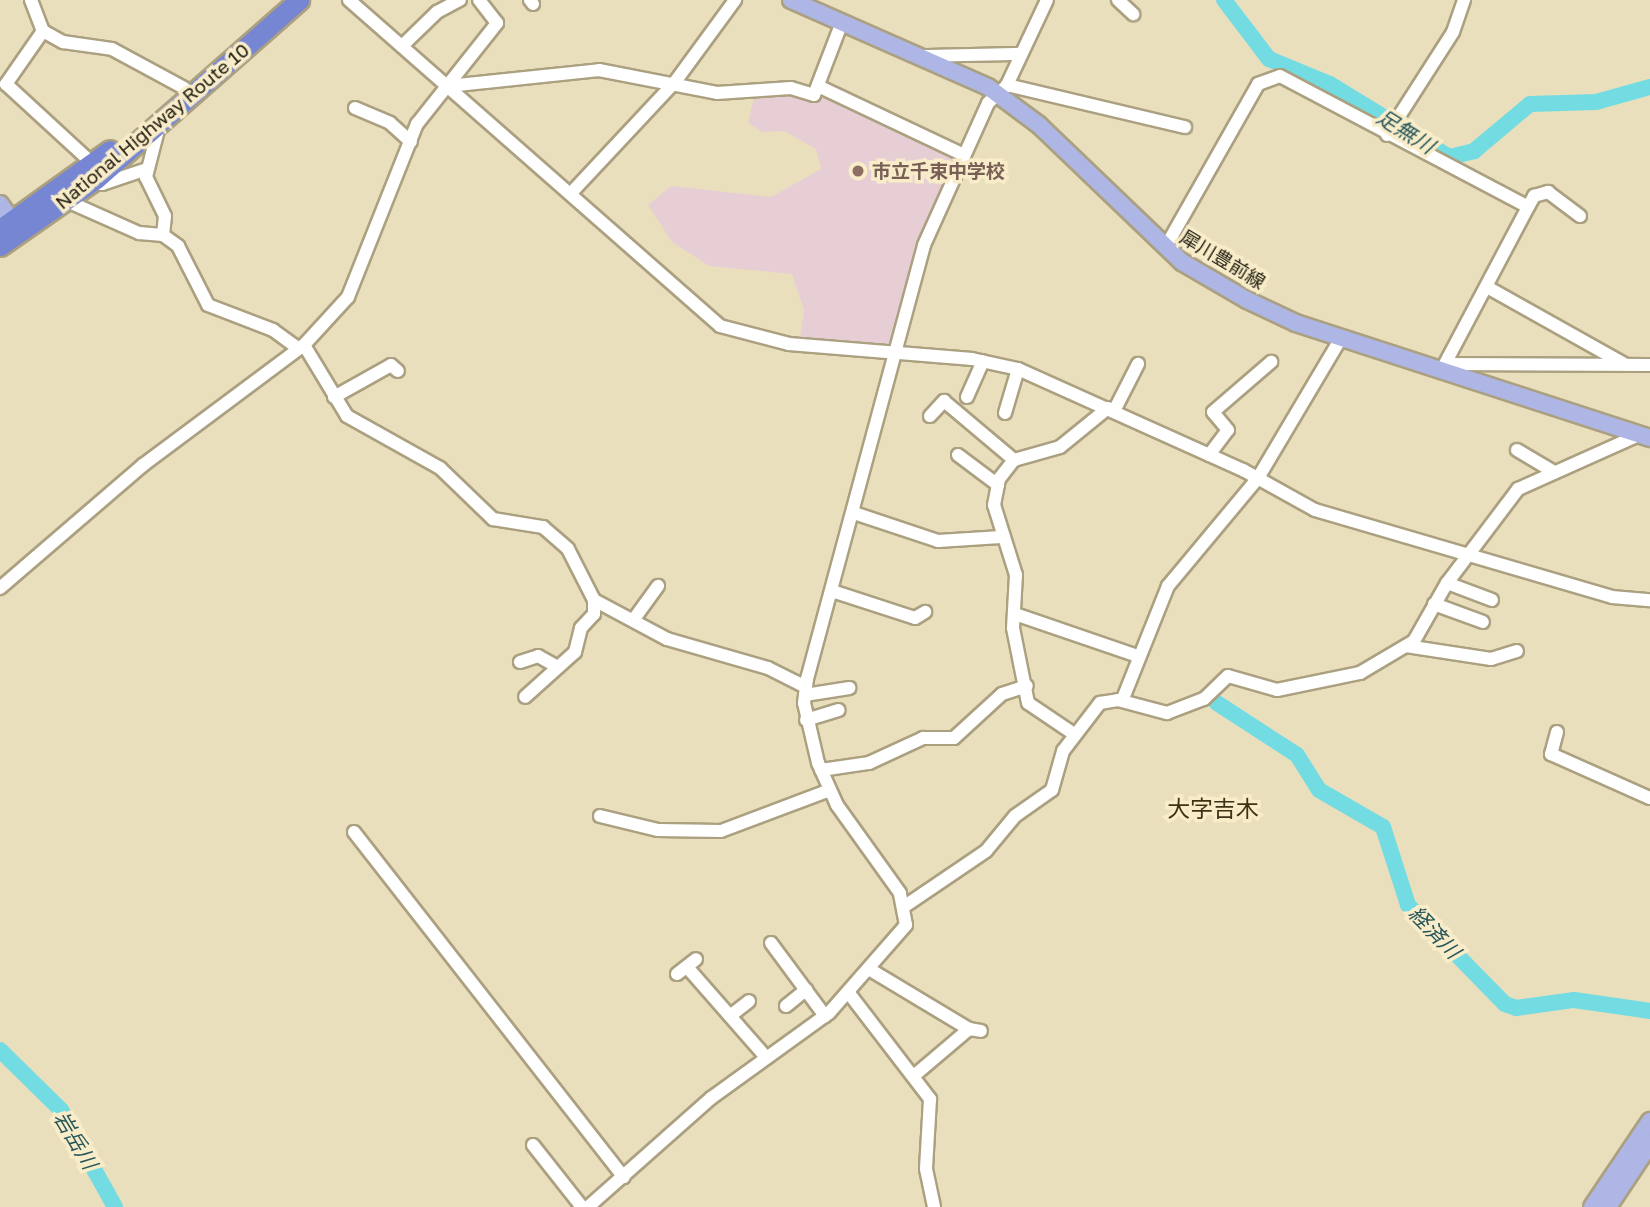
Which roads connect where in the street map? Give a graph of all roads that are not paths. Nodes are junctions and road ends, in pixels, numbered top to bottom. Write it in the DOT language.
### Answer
graph roads {
  1 [pos="31,0"];
  2 [pos="279,0"];
  3 [pos="299,0"];
  4 [pos="349,0"];
  5 [pos="460,0"];
  6 [pos="479,0"];
  7 [pos="735,0"];
  8 [pos="791,0"];
  9 [pos="1047,0"];
  10 [pos="1118,0"];
  11 [pos="1464,0"];
  12 [pos="1132,14"];
  13 [pos="842,22"];
  14 [pos="43,31"];
  15 [pos="402,47"];
  16 [pos="1020,54"];
  17 [pos="922,56"];
  18 [pos="675,82"];
  19 [pos="445,85"];
  20 [pos="820,87"];
  21 [pos="184,88"];
  22 [pos="1002,89"];
  23 [pos="355,108"];
  24 [pos="159,126"];
  25 [pos="1185,127"];
  26 [pos="1387,135"];
  27 [pos="411,142"];
  28 [pos="964,155"];
  29 [pos="147,169"];
  30 [pos="95,171"];
  31 [pos="572,192"];
  32 [pos="67,201"];
  33 [pos="0,204"];
  34 [pos="1528,207"];
  35 [pos="1580,216"];
  36 [pos="11,227"];
  37 [pos="163,235"];
  38 [pos="0,246"];
  39 [pos="1165,248"];
  40 [pos="1487,287"];
  41 [pos="1341,338"];
  42 [pos="300,346"];
  43 [pos="896,354"];
  44 [pos="983,361"];
  45 [pos="1271,362"];
  46 [pos="1138,364"];
  47 [pos="1626,365"];
  48 [pos="1650,365"];
  49 [pos="1444,368"];
  50 [pos="1018,369"];
  51 [pos="397,371"];
  52 [pos="334,397"];
  53 [pos="967,397"];
  54 [pos="1111,409"];
  55 [pos="1005,413"];
  56 [pos="930,416"];
  57 [pos="1644,437"];
  58 [pos="1517,450"];
  59 [pos="1209,454"];
  60 [pos="958,455"];
  61 [pos="1014,460"];
  62 [pos="1554,472"];
  63 [pos="1258,478"];
  64 [pos="998,485"];
  65 [pos="853,513"];
  66 [pos="1001,537"];
  67 [pos="1477,552"];
  68 [pos="1447,583"];
  69 [pos="658,586"];
  70 [pos="0,588"];
  71 [pos="832,591"];
  72 [pos="594,600"];
  73 [pos="1492,600"];
  74 [pos="1650,600"];
  75 [pos="1434,604"];
  76 [pos="925,612"];
  77 [pos="1016,614"];
  78 [pos="634,619"];
  79 [pos="1483,622"];
  80 [pos="1406,646"];
  81 [pos="1517,651"];
  82 [pos="1138,656"];
  83 [pos="520,662"];
  84 [pos="558,667"];
  85 [pos="1027,686"];
  86 [pos="849,688"];
  87 [pos="805,691"];
  88 [pos="524,697"];
  89 [pos="1122,701"];
  90 [pos="839,709"];
  91 [pos="806,720"];
  92 [pos="1557,732"];
  93 [pos="1074,734"];
  94 [pos="821,770"];
  95 [pos="831,790"];
  96 [pos="1650,798"];
  97 [pos="600,816"];
  98 [pos="354,832"];
  99 [pos="905,906"];
  100 [pos="771,943"];
  101 [pos="687,966"];
  102 [pos="869,969"];
  103 [pos="806,990"];
  104 [pos="848,992"];
  105 [pos="749,1001"];
  106 [pos="786,1006"];
  107 [pos="730,1016"];
  108 [pos="825,1016"];
  109 [pos="765,1056"];
  110 [pos="916,1074"];
  111 [pos="1650,1121"];
  112 [pos="1650,1144"];
  113 [pos="533,1145"];
  114 [pos="624,1177"];
  115 [pos="582,1207"];
  116 [pos="588,1207"];
  117 [pos="934,1207"];
  118 [pos="1592,1207"];
  119 [pos="1608,1207"];
  1 -- 14 [label="street"];
  2 -- 21 [label="highway, National Highway Route 10"];
  3 -- 24 [label="highway, National Highway Route 10"];
  4 -- 15 [label="street"];
  5 -- 15 [label="street"];
  6 -- 19 [label="street"];
  7 -- 18 [label="street"];
  8 -- 13 [label="main road, 犀川豊前線"];
  9 -- 16 [label="street"];
  10 -- 12 [label="street"];
  11 -- 26 [label="street"];
  13 -- 17 [label="main road, 犀川豊前線"];
  13 -- 20 [label="street"];
  14 -- 21 [label="street"];
  14 -- 30 [label="street"];
  15 -- 19 [label="street"];
  16 -- 17 [label="street"];
  16 -- 22 [label="street"];
  17 -- 22 [label="main road, 犀川豊前線"];
  18 -- 19 [label="street"];
  18 -- 20 [label="street"];
  18 -- 31 [label="street"];
  19 -- 27 [label="street"];
  19 -- 31 [label="street"];
  20 -- 28 [label="street"];
  21 -- 30 [label="highway, National Highway Route 10"];
  22 -- 25 [label="street"];
  22 -- 28 [label="street"];
  22 -- 39 [label="main road, 犀川豊前線"];
  23 -- 27 [label="street"];
  24 -- 29 [label="street"];
  24 -- 30 [label="highway, National Highway Route 10"];
  26 -- 34 [label="street"];
  26 -- 39 [label="street"];
  27 -- 42 [label="street"];
  28 -- 43 [label="street"];
  29 -- 30 [label="street"];
  29 -- 37 [label="street"];
  30 -- 32 [label="highway, National Highway Route 10"];
  30 -- 36 [label="highway, National Highway Route 10"];
  31 -- 43 [label="street"];
  32 -- 36 [label="highway, National Highway Route 10"];
  32 -- 37 [label="street"];
  33 -- 36 [label="main road"];
  34 -- 35 [label="street"];
  34 -- 40 [label="street"];
  36 -- 38 [label="highway, National Highway Route 10"];
  37 -- 42 [label="street"];
  39 -- 41 [label="main road, 犀川豊前線"];
  40 -- 47 [label="street"];
  40 -- 49 [label="street"];
  41 -- 49 [label="main road, 犀川豊前線"];
  41 -- 63 [label="street"];
  42 -- 52 [label="street"];
  42 -- 70 [label="street"];
  43 -- 44 [label="street"];
  43 -- 65 [label="street"];
  44 -- 50 [label="street"];
  44 -- 53 [label="street"];
  45 -- 59 [label="street"];
  46 -- 54 [label="street"];
  47 -- 48 [label="street"];
  47 -- 49 [label="street"];
  49 -- 57 [label="main road, 犀川豊前線"];
  50 -- 54 [label="street"];
  50 -- 55 [label="street"];
  51 -- 52 [label="street"];
  52 -- 72 [label="street"];
  54 -- 59 [label="street"];
  54 -- 61 [label="street"];
  56 -- 61 [label="street"];
  57 -- 62 [label="street"];
  58 -- 62 [label="street"];
  59 -- 63 [label="street"];
  60 -- 64 [label="street"];
  61 -- 64 [label="street"];
  62 -- 67 [label="street"];
  63 -- 67 [label="street"];
  63 -- 82 [label="street"];
  64 -- 66 [label="street"];
  65 -- 66 [label="street"];
  65 -- 71 [label="street"];
  66 -- 77 [label="street"];
  67 -- 68 [label="street"];
  67 -- 74 [label="street"];
  68 -- 73 [label="street"];
  68 -- 75 [label="street"];
  69 -- 78 [label="street"];
  71 -- 76 [label="street"];
  71 -- 87 [label="street"];
  72 -- 78 [label="street"];
  72 -- 84 [label="street"];
  75 -- 79 [label="street"];
  75 -- 80 [label="street"];
  77 -- 82 [label="street"];
  77 -- 85 [label="street"];
  78 -- 87 [label="street"];
  80 -- 81 [label="street"];
  80 -- 89 [label="street"];
  82 -- 89 [label="street"];
  83 -- 84 [label="street"];
  84 -- 88 [label="street"];
  85 -- 93 [label="street"];
  85 -- 94 [label="street"];
  86 -- 87 [label="street"];
  87 -- 91 [label="street"];
  89 -- 93 [label="street"];
  90 -- 91 [label="street"];
  91 -- 94 [label="street"];
  92 -- 96 [label="street"];
  93 -- 99 [label="street"];
  94 -- 95 [label="street"];
  95 -- 97 [label="street"];
  95 -- 99 [label="street"];
  98 -- 114 [label="street"];
  99 -- 102 [label="street"];
  100 -- 103 [label="street"];
  101 -- 107 [label="street"];
  102 -- 104 [label="street"];
  102 -- 110 [label="street"];
  103 -- 106 [label="street"];
  103 -- 108 [label="street"];
  104 -- 108 [label="street"];
  104 -- 110 [label="street"];
  105 -- 107 [label="street"];
  107 -- 109 [label="street"];
  108 -- 109 [label="street"];
  109 -- 114 [label="street"];
  110 -- 117 [label="street"];
  111 -- 118 [label="main road"];
  112 -- 119 [label="main road"];
  113 -- 115 [label="street"];
  114 -- 116 [label="street"];
}
